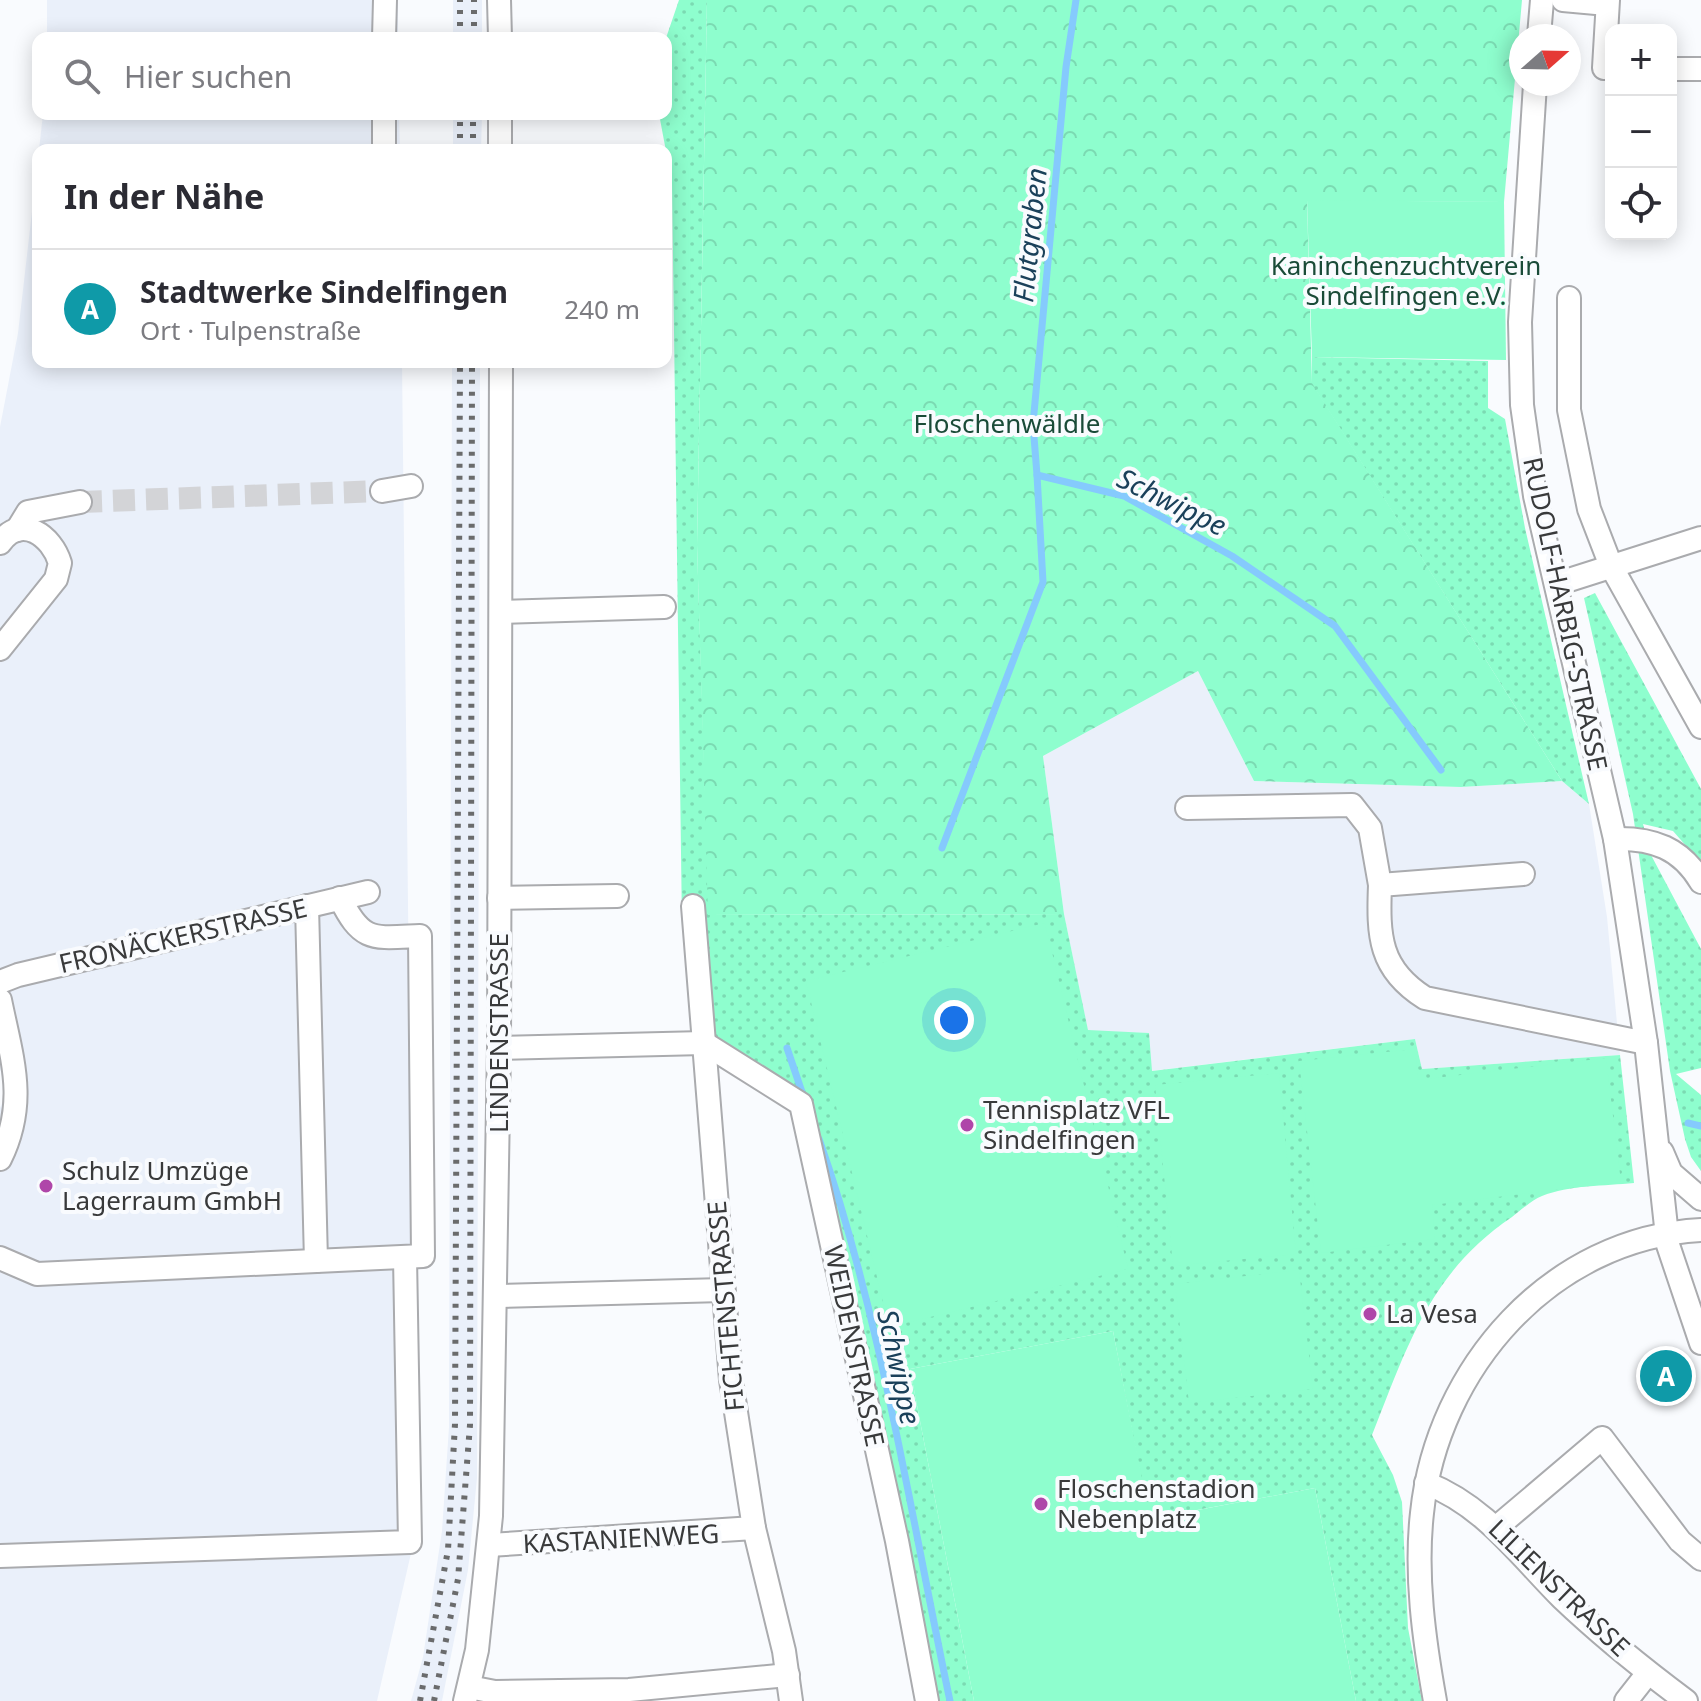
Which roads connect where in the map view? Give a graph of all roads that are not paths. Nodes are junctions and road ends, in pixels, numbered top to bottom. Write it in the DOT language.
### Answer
graph roads {
  1 [pos="385,0"];
  2 [pos="499,0"];
  3 [pos="1542,0"];
  4 [pos="1563,0"];
  5 [pos="1607,2"];
  6 [pos="1540,24"];
  7 [pos="1606,24"];
  8 [pos="384,32"];
  9 [pos="500,32"];
  10 [pos="1605,46"];
  11 [pos="1605,68"];
  12 [pos="1677,69"];
  13 [pos="1701,69"];
  14 [pos="1534,96"];
  15 [pos="384,120"];
  16 [pos="500,120"];
  17 [pos="384,144"];
  18 [pos="500,144"];
  19 [pos="1569,298"];
  20 [pos="501,368"];
  21 [pos="411,486"];
  22 [pos="382,491"];
  23 [pos="80,502"];
  24 [pos="8,536"];
  25 [pos="1701,538"];
  26 [pos="1611,566"];
  27 [pos="1569,580"];
  28 [pos="664,607"];
  29 [pos="502,612"];
  30 [pos="0,649"];
  31 [pos="1701,727"];
  32 [pos="1187,808"];
  33 [pos="1615,839"];
  34 [pos="1523,874"];
  35 [pos="1701,882"];
  36 [pos="1380,885"];
  37 [pos="368,892"];
  38 [pos="617,896"];
  39 [pos="340,898"];
  40 [pos="499,898"];
  41 [pos="307,906"];
  42 [pos="693,906"];
  43 [pos="0,982"];
  44 [pos="0,1000"];
  45 [pos="704,1043"];
  46 [pos="1646,1043"];
  47 [pos="499,1048"];
  48 [pos="1656,1140"];
  49 [pos="0,1159"];
  50 [pos="1701,1199"];
  51 [pos="1701,1230"];
  52 [pos="1666,1235"];
  53 [pos="405,1257"];
  54 [pos="0,1258"];
  55 [pos="316,1261"];
  56 [pos="723,1290"];
  57 [pos="497,1296"];
  58 [pos="1701,1343"];
  59 [pos="1426,1483"];
  60 [pos="1497,1527"];
  61 [pos="754,1528"];
  62 [pos="489,1545"];
  63 [pos="0,1556"];
  64 [pos="1701,1559"];
  65 [pos="1648,1673"];
  66 [pos="788,1675"];
  67 [pos="467,1694"];
  68 [pos="791,1701"];
  69 [pos="927,1701"];
  70 [pos="1435,1701"];
  71 [pos="1626,1701"];
  72 [pos="1686,1701"];
  1 -- 8 [label="street"];
  2 -- 9 [label="street"];
  3 -- 6 [label="street"];
  4 -- 5 [label="street"];
  5 -- 7 [label="street"];
  10 -- 11 [label="street"];
  12 -- 13 [label="street"];
  14 -- 33 [label="street, RUDOLF-HARBIG-STRASSE"];
  15 -- 17 [label="street"];
  16 -- 18 [label="street"];
  19 -- 26 [label="street"];
  20 -- 29 [label="street, LINDENSTRASSE"];
  21 -- 22 [label="street"];
  23 -- 24 [label="street"];
  24 -- 30 [label="street"];
  25 -- 26 [label="street"];
  26 -- 27 [label="street"];
  26 -- 31 [label="street"];
  28 -- 29 [label="street"];
  29 -- 40 [label="street, LINDENSTRASSE"];
  32 -- 36 [label="street"];
  33 -- 35 [label="street"];
  33 -- 46 [label="street, RUDOLF-HARBIG-STRASSE"];
  34 -- 36 [label="street"];
  36 -- 46 [label="street"];
  37 -- 39 [label="street, FRONÄCKERSTRASSE"];
  38 -- 40 [label="street"];
  39 -- 41 [label="street, FRONÄCKERSTRASSE"];
  39 -- 53 [label="street"];
  40 -- 47 [label="street, LINDENSTRASSE"];
  41 -- 43 [label="street, FRONÄCKERSTRASSE"];
  41 -- 55 [label="street"];
  42 -- 45 [label="street, FICHTENSTRASSE"];
  44 -- 49 [label="street"];
  45 -- 47 [label="street"];
  45 -- 56 [label="street, FICHTENSTRASSE"];
  45 -- 69 [label="street, WEIDENSTRASSE"];
  46 -- 48 [label="street, RUDOLF-HARBIG-STRASSE"];
  47 -- 57 [label="street, LINDENSTRASSE"];
  48 -- 50 [label="street, RUDOLF-HARBIG-STRASSE"];
  48 -- 52 [label="street, RUDOLF-HARBIG-STRASSE"];
  51 -- 52 [label="street"];
  52 -- 58 [label="street, RUDOLF-HARBIG-STRASSE"];
  52 -- 59 [label="street"];
  53 -- 55 [label="street"];
  53 -- 63 [label="street"];
  54 -- 55 [label="street"];
  56 -- 57 [label="street"];
  56 -- 61 [label="street, FICHTENSTRASSE"];
  57 -- 62 [label="street, LINDENSTRASSE"];
  59 -- 60 [label="street, LILIENSTRASSE"];
  59 -- 70 [label="street"];
  60 -- 64 [label="street"];
  60 -- 65 [label="street, LILIENSTRASSE"];
  61 -- 62 [label="street, KASTANIENWEG"];
  61 -- 66 [label="street, FICHTENSTRASSE"];
  62 -- 67 [label="street, LINDENSTRASSE"];
  65 -- 71 [label="street"];
  65 -- 72 [label="street, LILIENSTRASSE"];
  66 -- 67 [label="street"];
  66 -- 68 [label="street, FICHTENSTRASSE"];
}
